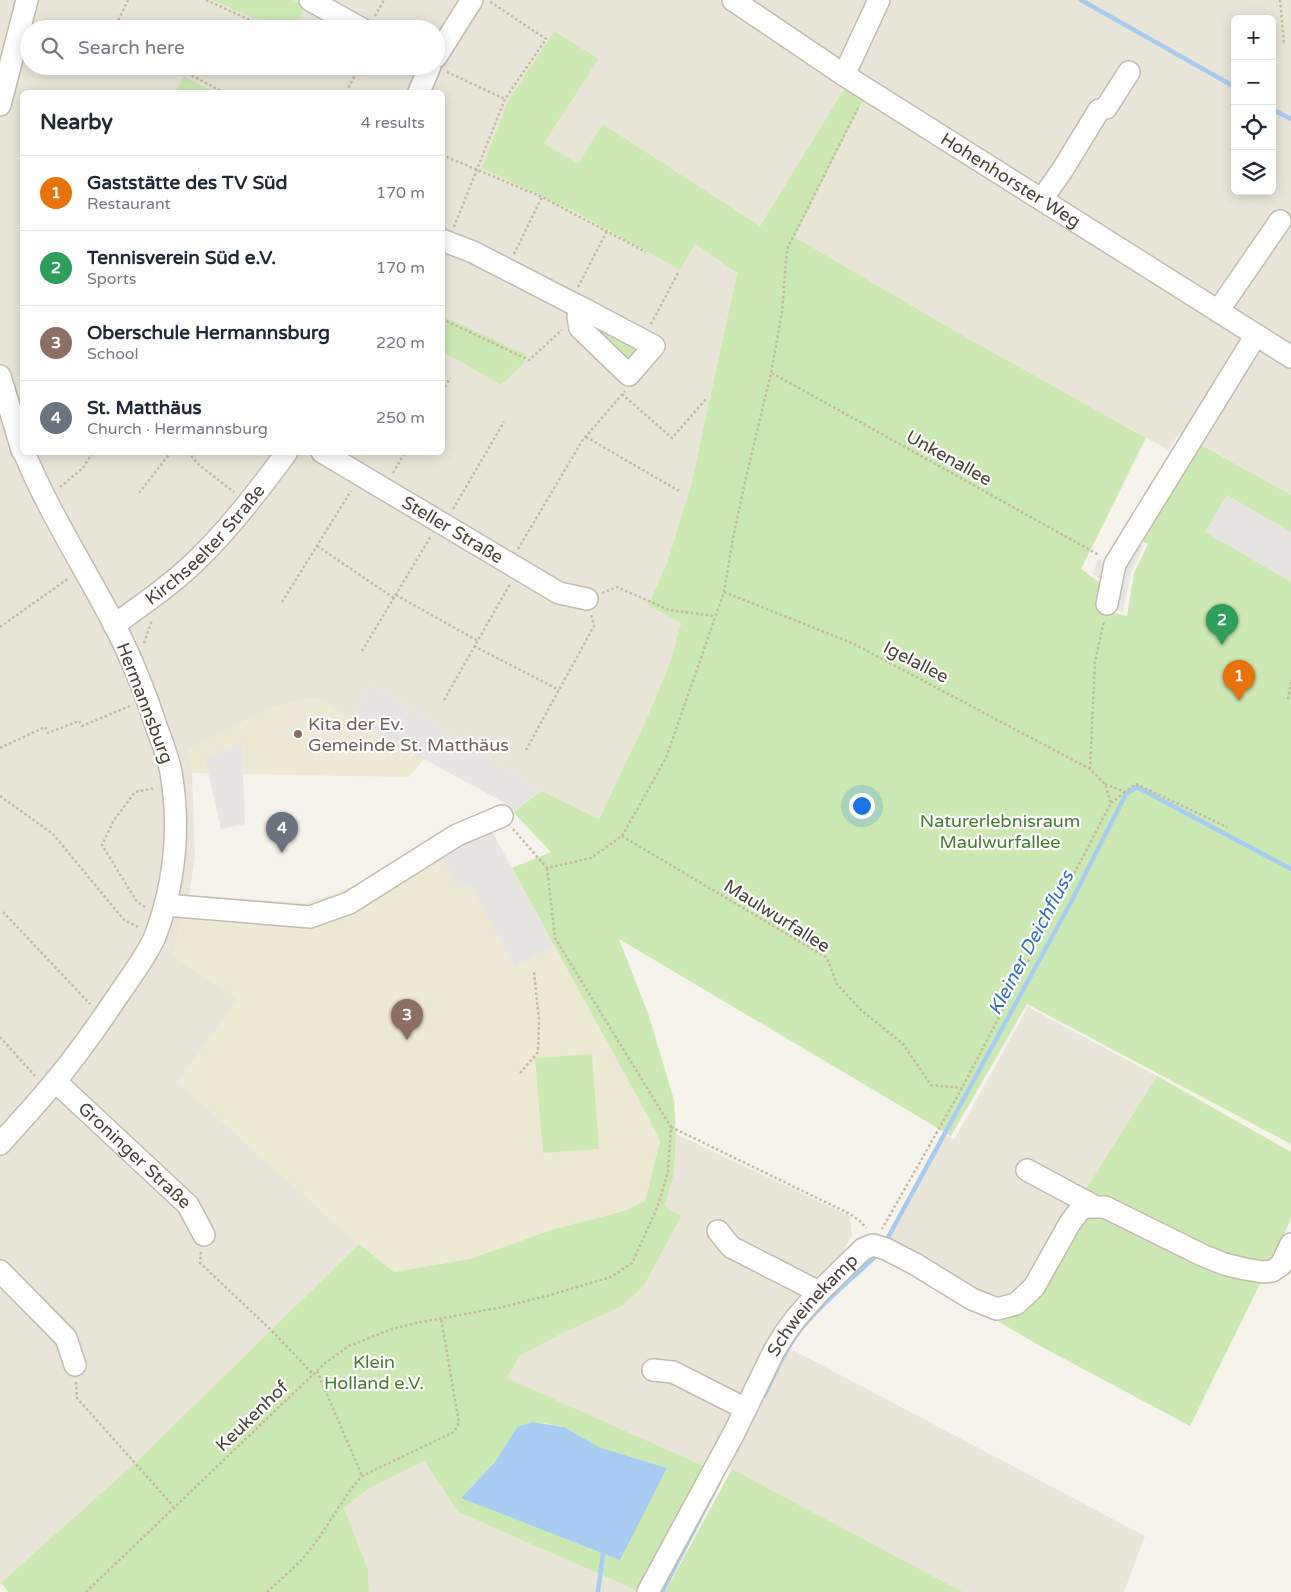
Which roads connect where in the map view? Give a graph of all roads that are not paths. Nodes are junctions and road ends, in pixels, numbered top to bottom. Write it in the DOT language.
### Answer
graph roads {
  1 [pos="28,0"];
  2 [pos="310,0"];
  3 [pos="472,0"];
  4 [pos="733,0"];
  5 [pos="879,0"];
  6 [pos="23,20"];
  7 [pos="356,20"];
  8 [pos="20,30"];
  9 [pos="445,43"];
  10 [pos="1129,72"];
  11 [pos="426,75"];
  12 [pos="844,75"];
  13 [pos="420,90"];
  14 [pos="0,105"];
  15 [pos="1046,202"];
  16 [pos="1280,222"];
  17 [pos="445,241"];
  18 [pos="576,311"];
  19 [pos="1218,311"];
  20 [pos="1256,335"];
  21 [pos="1291,357"];
  22 [pos="0,376"];
  23 [pos="20,441"];
  24 [pos="25,455"];
  25 [pos="285,455"];
  26 [pos="327,455"];
  27 [pos="586,599"];
  28 [pos="1107,604"];
  29 [pos="114,625"];
  30 [pos="502,816"];
  31 [pos="161,919"];
  32 [pos="52,1085"];
  33 [pos="0,1144"];
  34 [pos="1027,1170"];
  35 [pos="1094,1206"];
  36 [pos="718,1231"];
  37 [pos="204,1236"];
  38 [pos="1291,1244"];
  39 [pos="1286,1268"];
  40 [pos="0,1271"];
  41 [pos="819,1292"];
  42 [pos="75,1365"];
  43 [pos="653,1370"];
  44 [pos="746,1408"];
  45 [pos="648,1592"];
  1 -- 6 [label="street"];
  2 -- 7 [label="street"];
  3 -- 9 [label="street"];
  4 -- 12 [label="street, Hohenhorster Weg"];
  5 -- 12 [label="street"];
  8 -- 14 [label="street"];
  10 -- 15 [label="street"];
  11 -- 13 [label="street"];
  12 -- 15 [label="street, Hohenhorster Weg"];
  15 -- 19 [label="street, Hohenhorster Weg"];
  16 -- 19 [label="street"];
  17 -- 18 [label="street"];
  18 -- 18 [label="street"];
  19 -- 20 [label="street, Hohenhorster Weg"];
  20 -- 21 [label="street, Hohenhorster Weg"];
  20 -- 28 [label="street"];
  22 -- 23 [label="street, Hermannsburg"];
  24 -- 29 [label="street, Hermannsburg"];
  25 -- 29 [label="street, Kirchseelter Straße"];
  26 -- 27 [label="street, Steller Straße"];
  29 -- 31 [label="street, Hermannsburg"];
  30 -- 31 [label="street"];
  31 -- 32 [label="street, Hermannsburg"];
  32 -- 33 [label="street, Hermannsburg"];
  32 -- 37 [label="street, Groninger Straße"];
  34 -- 35 [label="street"];
  35 -- 39 [label="street"];
  35 -- 41 [label="street, Schweinekamp"];
  36 -- 41 [label="street"];
  38 -- 39 [label="street"];
  40 -- 42 [label="street"];
  41 -- 44 [label="street, Schweinekamp"];
  43 -- 44 [label="street"];
  44 -- 45 [label="street, Schweinekamp"];
}
